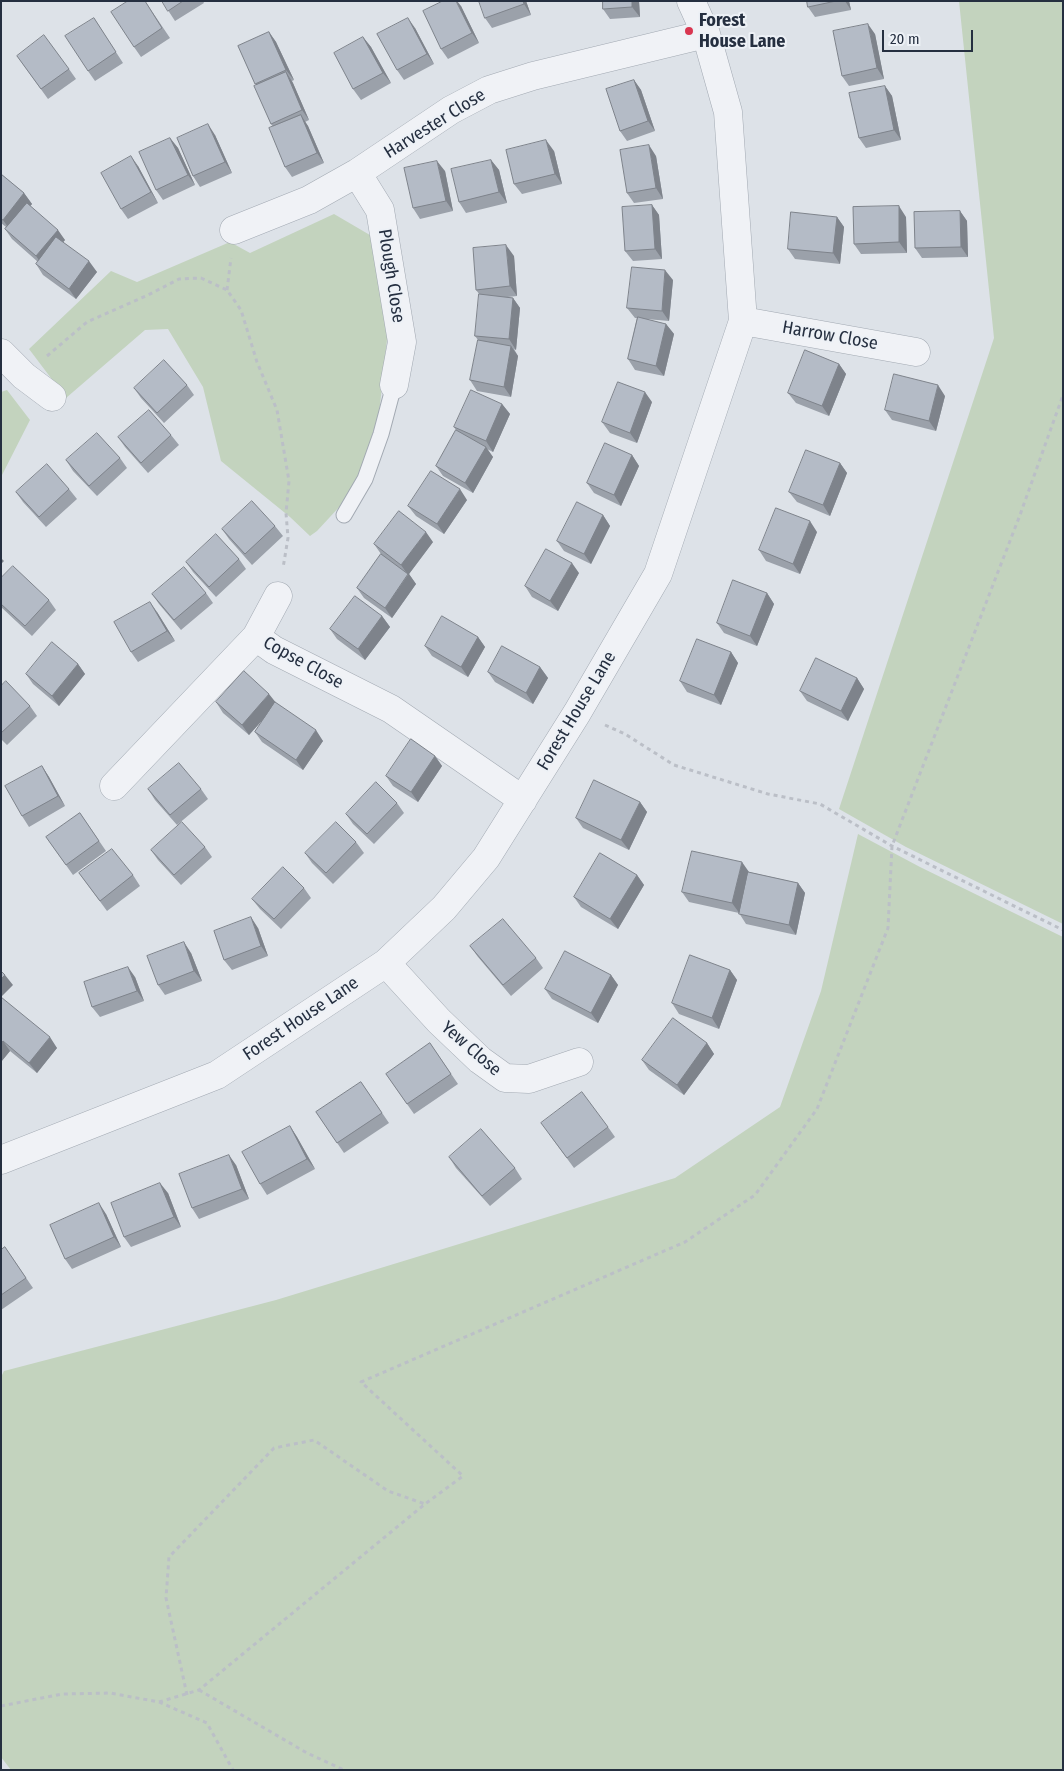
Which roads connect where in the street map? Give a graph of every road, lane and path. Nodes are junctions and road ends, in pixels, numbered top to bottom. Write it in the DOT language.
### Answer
graph roads {
  1 [pos="690,1"];
  2 [pos="706,34"];
  3 [pos="357,173"];
  4 [pos="234,230"];
  5 [pos="743,321"];
  6 [pos="916,352"];
  7 [pos="1,353"];
  8 [pos="24,376"];
  9 [pos="394,385"];
  10 [pos="1063,394"];
  11 [pos="52,397"];
  12 [pos="344,515"];
  13 [pos="278,596"];
  14 [pos="256,637"];
  15 [pos="577,713"];
  16 [pos="114,786"];
  17 [pos="523,800"];
  18 [pos="892,846"];
  19 [pos="1063,930"];
  20 [pos="386,963"];
  21 [pos="580,1062"];
  22 [pos="1,1160"];
  23 [pos="425,1504"];
  24 [pos="199,1690"];
  25 [pos="188,1695"];
  26 [pos="159,1702"];
  27 [pos="1,1706"];
  28 [pos="233,1770"];
  29 [pos="344,1770"];
  1 -- 2 [label="street, Forest House Lane"];
  2 -- 3 [label="street, Harvester Close"];
  2 -- 5 [label="street, Forest House Lane"];
  3 -- 4 [label="street, Harvester Close"];
  3 -- 9 [label="street, Plough Close"];
  5 -- 6 [label="street, Harrow Close"];
  5 -- 15 [label="street, Forest House Lane"];
  7 -- 8 [label="street"];
  8 -- 11 [label="street"];
  8 -- 13 [label="path"];
  9 -- 12 [label="lane"];
  10 -- 18 [label="path"];
  13 -- 14 [label="street"];
  14 -- 16 [label="street, Copse Close"];
  14 -- 17 [label="street, Copse Close"];
  15 -- 17 [label="street, Forest House Lane"];
  15 -- 18 [label="path"];
  17 -- 20 [label="street, Forest House Lane"];
  18 -- 19 [label="path"];
  18 -- 23 [label="path"];
  20 -- 21 [label="street, Yew Close"];
  20 -- 22 [label="street, Forest House Lane"];
  23 -- 24 [label="path"];
  23 -- 25 [label="path"];
  24 -- 25 [label="path"];
  24 -- 29 [label="path"];
  25 -- 26 [label="path"];
  26 -- 27 [label="path"];
  26 -- 28 [label="path"];
}
